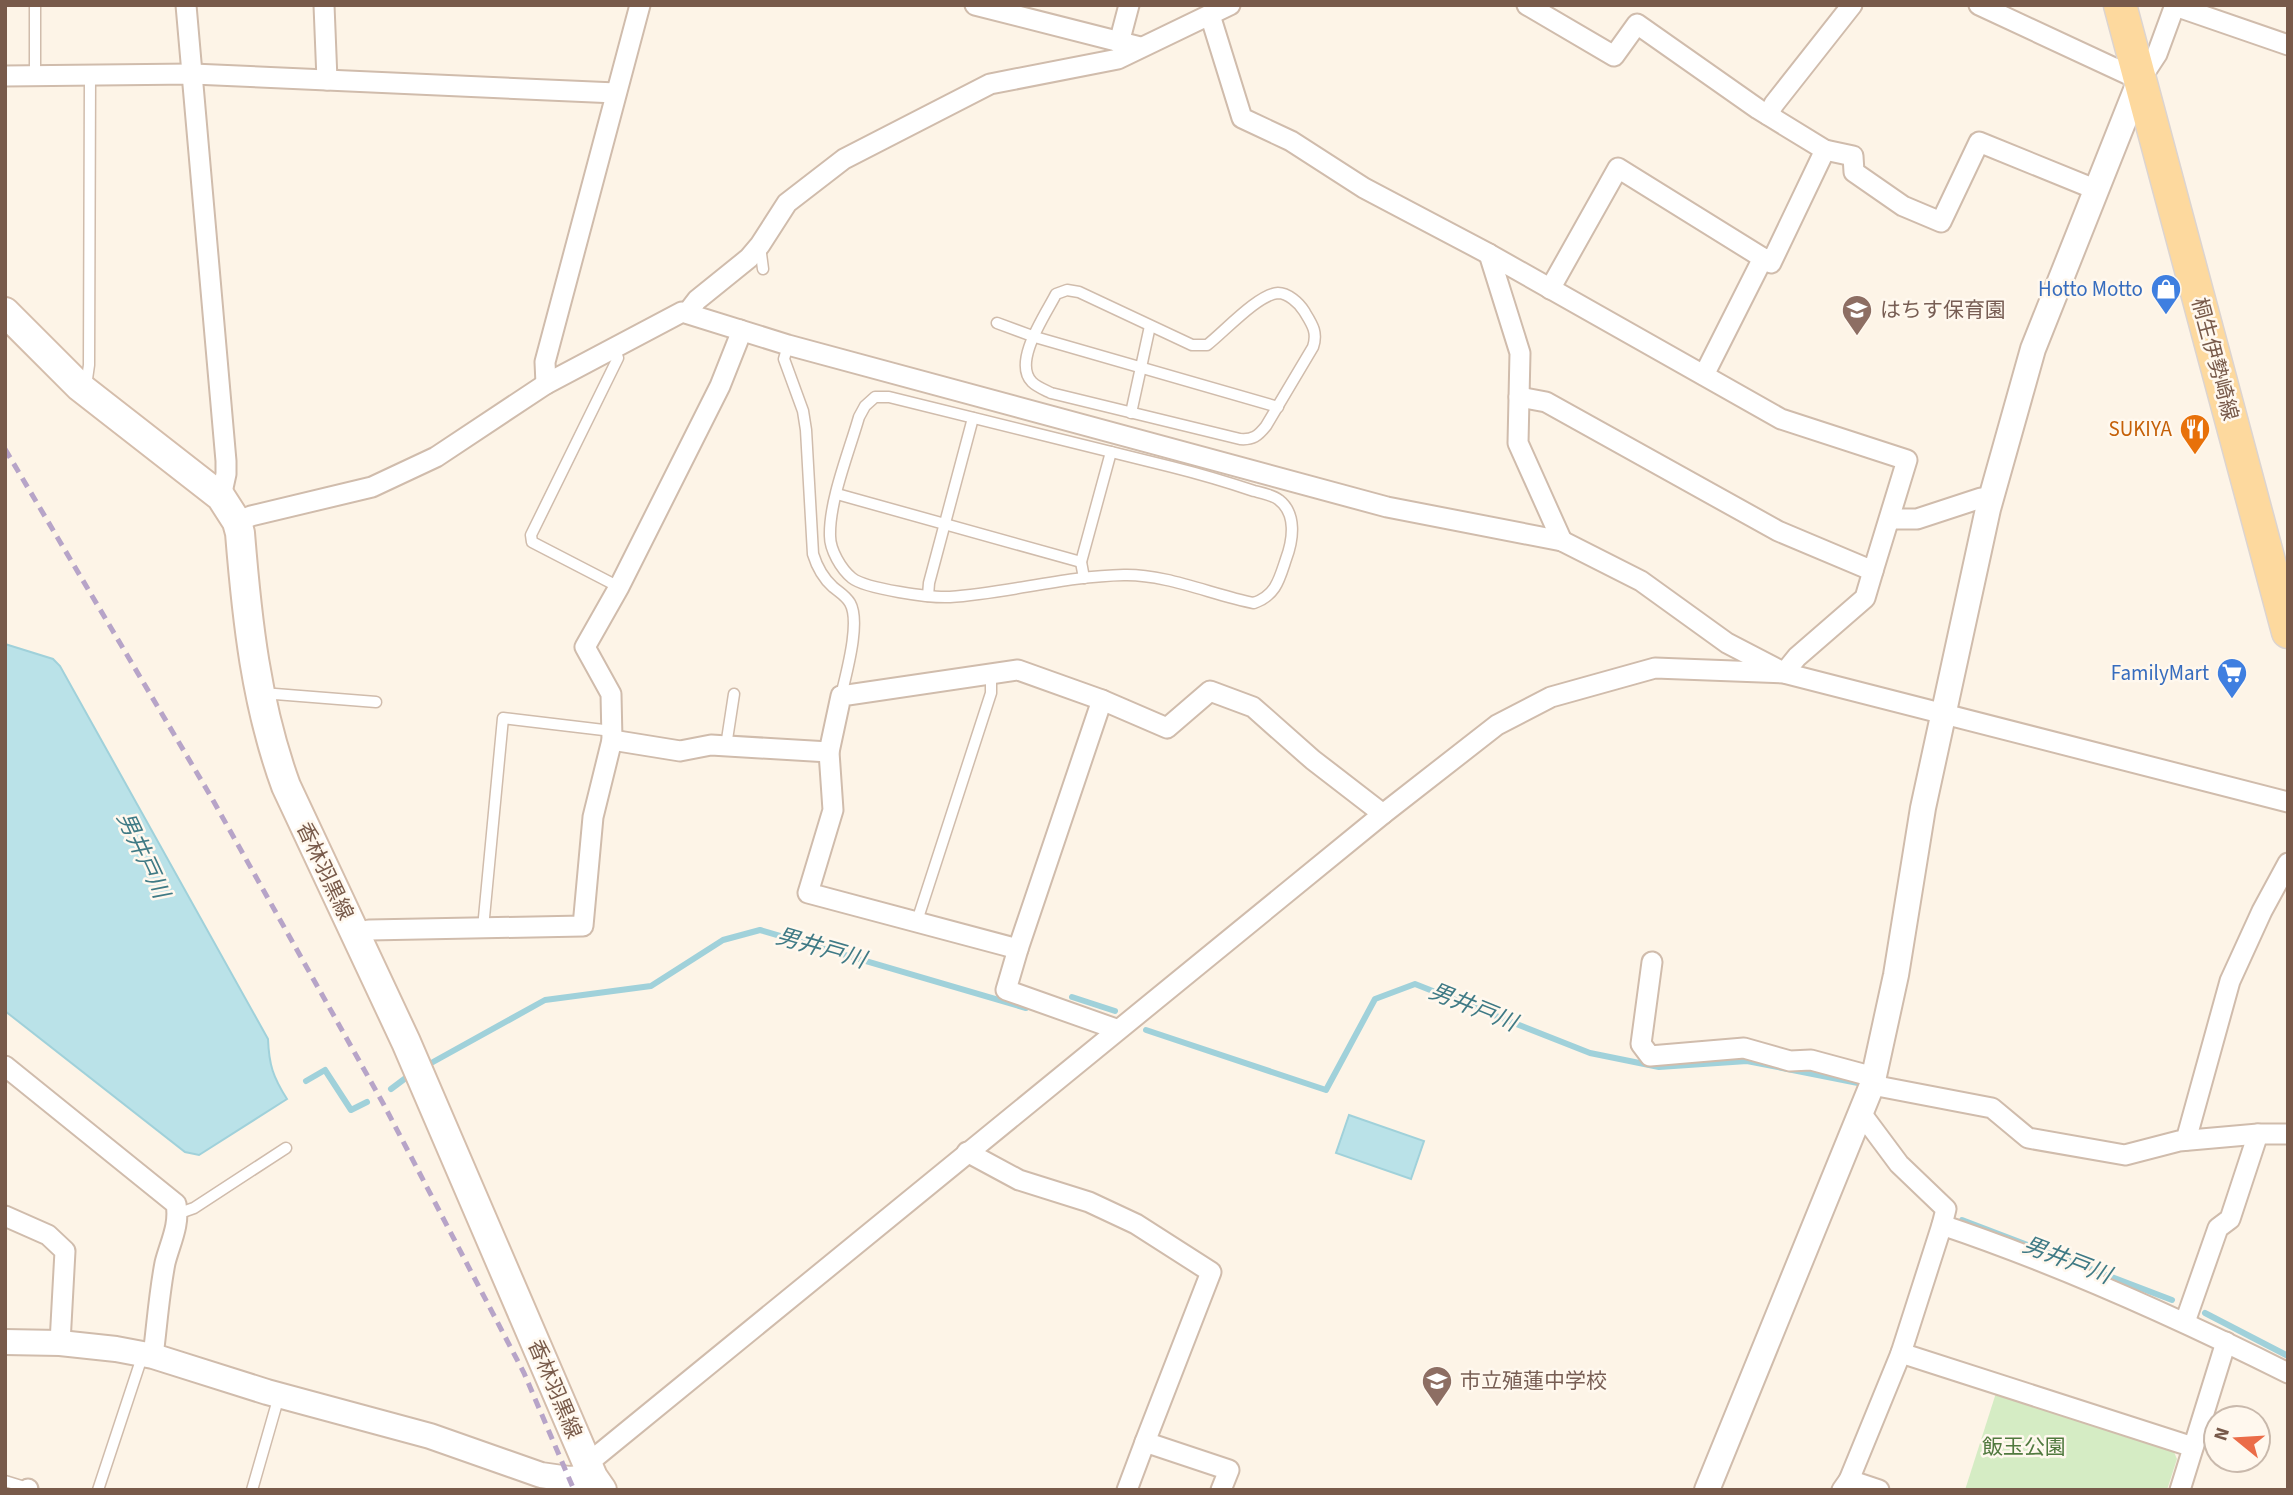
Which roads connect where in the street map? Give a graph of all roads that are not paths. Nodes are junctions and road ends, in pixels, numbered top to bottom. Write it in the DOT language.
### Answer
graph roads {
  1 [pos="36,5"];
  2 [pos="187,5"];
  3 [pos="324,5"];
  4 [pos="640,5"];
  5 [pos="975,5"];
  6 [pos="1129,5"];
  7 [pos="1230,5"];
  8 [pos="1527,5"];
  9 [pos="1852,5"];
  10 [pos="1979,5"];
  11 [pos="2120,5"];
  12 [pos="2175,6"];
  13 [pos="1210,15"];
  14 [pos="1119,43"];
  15 [pos="2288,44"];
  16 [pos="1140,47"];
  17 [pos="193,74"];
  18 [pos="5,76"];
  19 [pos="35,76"];
  20 [pos="90,76"];
  21 [pos="327,80"];
  22 [pos="2140,80"];
  23 [pos="616,93"];
  24 [pos="1768,115"];
  25 [pos="1825,150"];
  26 [pos="2097,190"];
  27 [pos="760,245"];
  28 [pos="1489,254"];
  29 [pos="1763,258"];
  30 [pos="763,270"];
  31 [pos="1550,289"];
  32 [pos="5,312"];
  33 [pos="687,313"];
  34 [pos="997,323"];
  35 [pos="1150,326"];
  36 [pos="740,330"];
  37 [pos="1035,337"];
  38 [pos="788,345"];
  39 [pos="614,347"];
  40 [pos="1141,367"];
  41 [pos="1704,375"];
  42 [pos="546,384"];
  43 [pos="80,387"];
  44 [pos="1519,397"];
  45 [pos="1278,407"];
  46 [pos="1131,413"];
  47 [pos="973,418"];
  48 [pos="1111,452"];
  49 [pos="837,494"];
  50 [pos="221,497"];
  51 [pos="1991,500"];
  52 [pos="1889,519"];
  53 [pos="237,522"];
  54 [pos="946,525"];
  55 [pos="1562,541"];
  56 [pos="1081,562"];
  57 [pos="1873,571"];
  58 [pos="1084,578"];
  59 [pos="619,587"];
  60 [pos="928,596"];
  61 [pos="2288,632"];
  62 [pos="1784,673"];
  63 [pos="991,675"];
  64 [pos="734,694"];
  65 [pos="841,696"];
  66 [pos="259,697"];
  67 [pos="1102,700"];
  68 [pos="376,702"];
  69 [pos="1944,713"];
  70 [pos="612,736"];
  71 [pos="726,746"];
  72 [pos="829,752"];
  73 [pos="2288,802"];
  74 [pos="1383,814"];
  75 [pos="2288,863"];
  76 [pos="917,920"];
  77 [pos="483,928"];
  78 [pos="355,934"];
  79 [pos="1018,949"];
  80 [pos="1652,962"];
  81 [pos="1116,1029"];
  82 [pos="6,1069"];
  83 [pos="1873,1081"];
  84 [pos="1861,1113"];
  85 [pos="2258,1134"];
  86 [pos="2288,1134"];
  87 [pos="2186,1140"];
  88 [pos="286,1148"];
  89 [pos="967,1152"];
  90 [pos="177,1214"];
  91 [pos="5,1216"];
  92 [pos="1942,1225"];
  93 [pos="2186,1322"];
  94 [pos="5,1342"];
  95 [pos="2226,1342"];
  96 [pos="60,1343"];
  97 [pos="1901,1353"];
  98 [pos="148,1355"];
  99 [pos="2288,1373"];
  100 [pos="279,1396"];
  101 [pos="1145,1442"];
  102 [pos="2193,1447"];
  103 [pos="594,1477"];
  104 [pos="5,1481"];
  105 [pos="542,1483"];
  106 [pos="1845,1485"];
  107 [pos="31,1489"];
  108 [pos="98,1490"];
  109 [pos="252,1490"];
  110 [pos="1127,1490"];
  111 [pos="1221,1490"];
  112 [pos="1707,1490"];
  113 [pos="1879,1490"];
  114 [pos="2180,1490"];
  1 -- 19 [label="lane"];
  2 -- 17 [label="street"];
  3 -- 21 [label="street"];
  4 -- 23 [label="street"];
  5 -- 14 [label="street"];
  6 -- 14 [label="street"];
  7 -- 13 [label="street"];
  8 -- 24 [label="street"];
  9 -- 24 [label="street"];
  10 -- 22 [label="street"];
  11 -- 22 [label="main road, 桐生伊勢崎線"];
  12 -- 15 [label="street"];
  12 -- 22 [label="street"];
  13 -- 16 [label="street"];
  13 -- 28 [label="street"];
  14 -- 16 [label="street"];
  16 -- 27 [label="street"];
  17 -- 20 [label="street"];
  17 -- 21 [label="street"];
  17 -- 50 [label="street"];
  18 -- 19 [label="street"];
  19 -- 20 [label="street"];
  20 -- 43 [label="lane"];
  21 -- 23 [label="street"];
  22 -- 26 [label="street"];
  22 -- 61 [label="main road, 桐生伊勢崎線"];
  23 -- 42 [label="street"];
  24 -- 25 [label="street"];
  25 -- 26 [label="street"];
  25 -- 29 [label="street"];
  26 -- 51 [label="street"];
  27 -- 30 [label="lane"];
  27 -- 33 [label="street"];
  28 -- 31 [label="street"];
  28 -- 44 [label="street"];
  29 -- 31 [label="street"];
  29 -- 41 [label="street"];
  31 -- 41 [label="street"];
  32 -- 43 [label="main road, 香林羽黒線"];
  33 -- 36 [label="street"];
  33 -- 39 [label="street"];
  34 -- 37 [label="lane"];
  35 -- 37 [label="lane"];
  35 -- 40 [label="lane"];
  35 -- 45 [label="lane"];
  36 -- 38 [label="street"];
  36 -- 59 [label="street"];
  37 -- 40 [label="lane"];
  37 -- 46 [label="lane"];
  38 -- 55 [label="street"];
  38 -- 65 [label="lane"];
  39 -- 42 [label="street"];
  39 -- 59 [label="lane"];
  40 -- 45 [label="lane"];
  40 -- 46 [label="lane"];
  41 -- 52 [label="street"];
  42 -- 53 [label="street"];
  43 -- 50 [label="main road, 香林羽黒線"];
  44 -- 55 [label="street"];
  44 -- 57 [label="street"];
  45 -- 46 [label="lane"];
  47 -- 48 [label="lane"];
  47 -- 49 [label="lane"];
  47 -- 54 [label="lane"];
  48 -- 56 [label="lane"];
  48 -- 58 [label="lane"];
  49 -- 54 [label="lane"];
  49 -- 60 [label="lane"];
  50 -- 53 [label="main road, 香林羽黒線"];
  51 -- 52 [label="street"];
  51 -- 69 [label="street"];
  52 -- 57 [label="street"];
  53 -- 66 [label="main road, 香林羽黒線"];
  54 -- 56 [label="lane"];
  54 -- 60 [label="lane"];
  55 -- 62 [label="street"];
  56 -- 58 [label="lane"];
  57 -- 62 [label="street"];
  58 -- 60 [label="lane"];
  59 -- 70 [label="street"];
  62 -- 69 [label="street"];
  62 -- 74 [label="street"];
  63 -- 65 [label="street"];
  63 -- 67 [label="street"];
  63 -- 76 [label="lane"];
  64 -- 71 [label="lane"];
  65 -- 72 [label="street"];
  66 -- 68 [label="lane"];
  66 -- 78 [label="main road, 香林羽黒線"];
  67 -- 74 [label="street"];
  67 -- 79 [label="street"];
  69 -- 73 [label="street"];
  69 -- 83 [label="street"];
  70 -- 71 [label="street"];
  70 -- 77 [label="street"];
  70 -- 77 [label="lane"];
  71 -- 72 [label="street"];
  72 -- 76 [label="street"];
  74 -- 81 [label="street"];
  75 -- 87 [label="street"];
  76 -- 79 [label="street"];
  77 -- 78 [label="street"];
  78 -- 103 [label="main road, 香林羽黒線"];
  79 -- 81 [label="street"];
  80 -- 83 [label="street"];
  81 -- 89 [label="street"];
  82 -- 90 [label="street"];
  83 -- 84 [label="street"];
  83 -- 87 [label="street"];
  84 -- 92 [label="street"];
  84 -- 112 [label="street"];
  85 -- 86 [label="street"];
  85 -- 87 [label="street"];
  85 -- 93 [label="street"];
  88 -- 90 [label="lane"];
  89 -- 101 [label="street"];
  89 -- 103 [label="street"];
  90 -- 98 [label="street"];
  91 -- 96 [label="street"];
  92 -- 93 [label="street"];
  92 -- 97 [label="street"];
  93 -- 95 [label="street"];
  94 -- 96 [label="street"];
  95 -- 99 [label="street"];
  95 -- 102 [label="street"];
  96 -- 98 [label="street"];
  97 -- 102 [label="street"];
  97 -- 106 [label="street"];
  98 -- 100 [label="street"];
  98 -- 108 [label="lane"];
  100 -- 105 [label="street"];
  100 -- 109 [label="lane"];
  101 -- 110 [label="street"];
  101 -- 111 [label="street"];
  102 -- 114 [label="street"];
  103 -- 105 [label="street"];
  104 -- 107 [label="lane"];
  106 -- 113 [label="street"];
}
